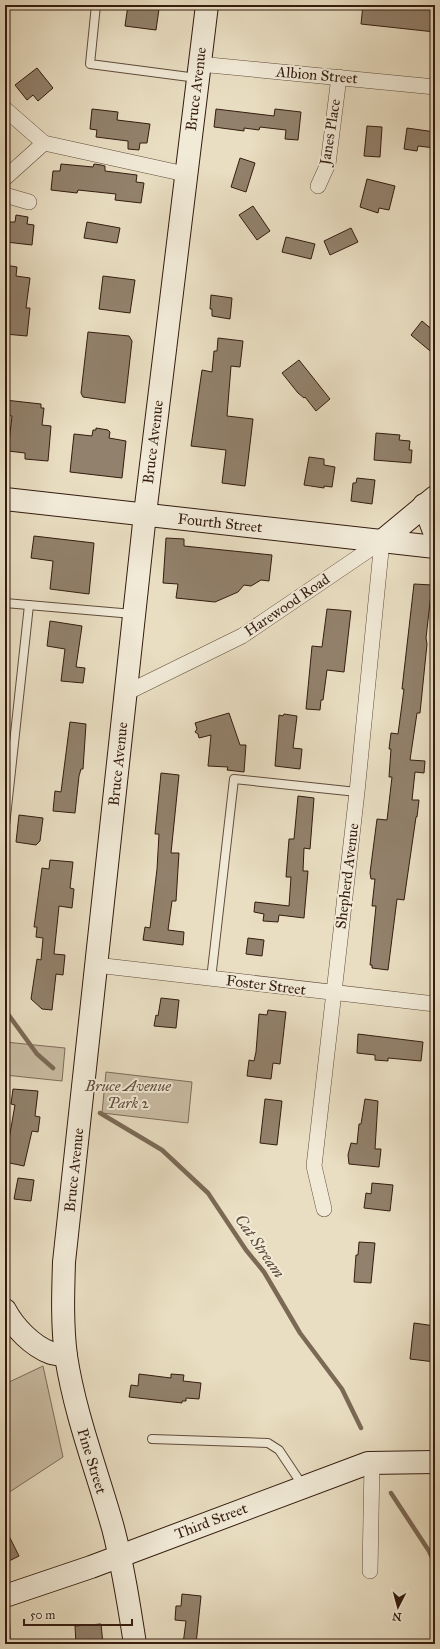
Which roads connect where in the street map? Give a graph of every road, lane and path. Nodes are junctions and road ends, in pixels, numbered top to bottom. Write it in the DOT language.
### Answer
graph roads {
  1 [pos="96,5"];
  2 [pos="207,5"];
  3 [pos="198,71"];
  4 [pos="339,77"];
  5 [pos="435,87"];
  6 [pos="5,109"];
  7 [pos="44,143"];
  8 [pos="185,174"];
  9 [pos="5,178"];
  10 [pos="318,186"];
  11 [pos="5,195"];
  12 [pos="29,202"];
  13 [pos="5,499"];
  14 [pos="429,501"];
  15 [pos="145,514"];
  16 [pos="435,534"];
  17 [pos="382,541"];
  18 [pos="435,547"];
  19 [pos="5,602"];
  20 [pos="29,605"];
  21 [pos="134,614"];
  22 [pos="126,692"];
  23 [pos="357,792"];
  24 [pos="5,826"];
  25 [pos="96,965"];
  26 [pos="211,979"];
  27 [pos="333,993"];
  28 [pos="435,1004"];
  29 [pos="324,1209"];
  30 [pos="5,1310"];
  31 [pos="66,1356"];
  32 [pos="152,1439"];
  33 [pos="435,1462"];
  34 [pos="372,1463"];
  35 [pos="303,1486"];
  36 [pos="119,1556"];
  37 [pos="370,1571"];
  38 [pos="5,1596"];
  39 [pos="5,1617"];
  40 [pos="6,1644"];
  41 [pos="135,1644"];
  1 -- 3 [label="lane"];
  2 -- 3 [label="street, Bruce Avenue"];
  3 -- 4 [label="street, Albion Street"];
  3 -- 8 [label="street, Bruce Avenue"];
  4 -- 5 [label="street, Albion Street"];
  4 -- 10 [label="street, Janes Place"];
  6 -- 7 [label="street"];
  7 -- 8 [label="street"];
  7 -- 9 [label="street"];
  8 -- 15 [label="street, Bruce Avenue"];
  11 -- 12 [label="street"];
  13 -- 15 [label="street, Fourth Street"];
  14 -- 16 [label="street"];
  14 -- 17 [label="street, Harewood Road"];
  15 -- 17 [label="street, Fourth Street"];
  15 -- 21 [label="street, Bruce Avenue"];
  17 -- 18 [label="street, Fourth Street"];
  17 -- 22 [label="street, Harewood Road"];
  17 -- 23 [label="street, Shepherd Avenue"];
  19 -- 20 [label="lane"];
  20 -- 21 [label="lane"];
  20 -- 24 [label="lane"];
  21 -- 22 [label="street, Bruce Avenue"];
  22 -- 25 [label="street, Bruce Avenue"];
  23 -- 26 [label="lane"];
  23 -- 27 [label="street, Shepherd Avenue"];
  25 -- 26 [label="street, Foster Street"];
  25 -- 31 [label="street, Bruce Avenue"];
  26 -- 27 [label="street, Foster Street"];
  27 -- 28 [label="street, Foster Street"];
  27 -- 29 [label="street, Shepherd Avenue"];
  30 -- 31 [label="street"];
  31 -- 36 [label="street, Pine Street"];
  32 -- 35 [label="lane"];
  33 -- 34 [label="street, Third Street"];
  34 -- 35 [label="street, Third Street"];
  34 -- 37 [label="street"];
  35 -- 36 [label="street, Third Street"];
  36 -- 38 [label="street, Third Street"];
  36 -- 41 [label="street, Pine Street"];
  39 -- 40 [label="lane"];
}
